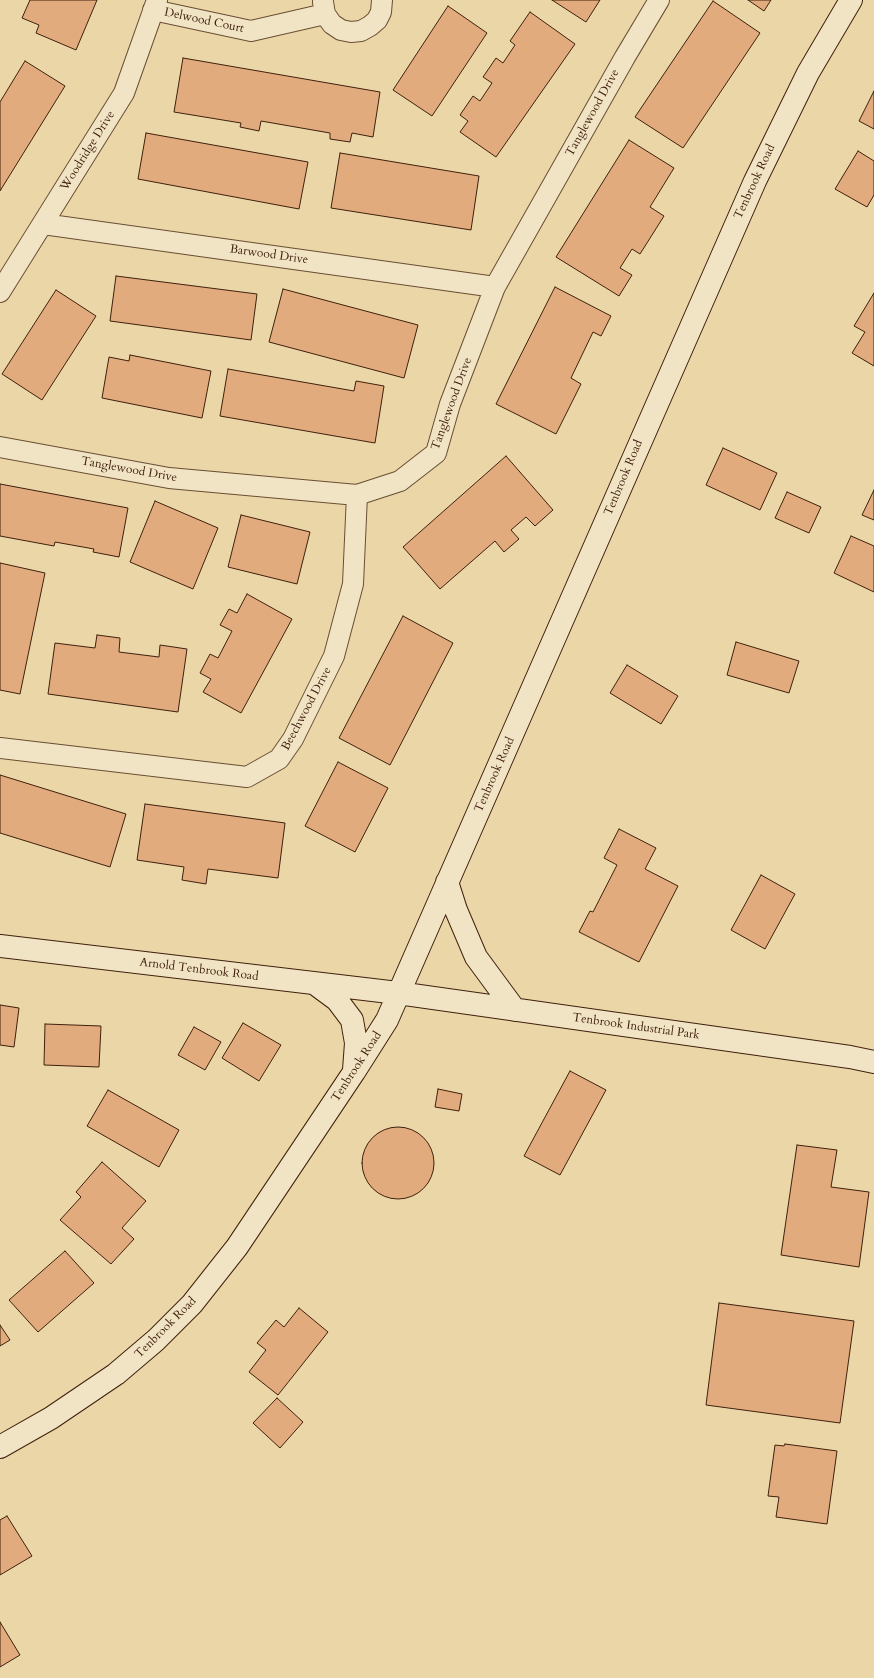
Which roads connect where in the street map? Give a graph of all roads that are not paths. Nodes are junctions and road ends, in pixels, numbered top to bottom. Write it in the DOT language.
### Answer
graph roads {
  1 [pos="382,0"];
  2 [pos="659,0"];
  3 [pos="851,0"];
  4 [pos="155,5"];
  5 [pos="324,7"];
  6 [pos="43,224"];
  7 [pos="495,287"];
  8 [pos="0,292"];
  9 [pos="0,448"];
  10 [pos="357,495"];
  11 [pos="0,748"];
  12 [pos="447,882"];
  13 [pos="0,946"];
  14 [pos="314,984"];
  15 [pos="398,993"];
  16 [pos="515,1010"];
  17 [pos="874,1062"];
  18 [pos="354,1072"];
  19 [pos="0,1447"];
  1 -- 5 [label="street, Delwood Court"];
  2 -- 7 [label="street, Tanglewood Drive"];
  3 -- 12 [label="street, Tenbrook Road"];
  4 -- 5 [label="street, Delwood Court"];
  4 -- 6 [label="street, Woodridge Drive"];
  6 -- 7 [label="street, Barwood Drive"];
  6 -- 8 [label="street, Woodridge Drive"];
  7 -- 10 [label="street, Tanglewood Drive"];
  9 -- 10 [label="street, Tanglewood Drive"];
  10 -- 11 [label="street, Beechwood Drive"];
  12 -- 15 [label="street, Tenbrook Road"];
  12 -- 16 [label="street"];
  13 -- 14 [label="street, Arnold Tenbrook Road"];
  14 -- 15 [label="street, Arnold Tenbrook Road"];
  14 -- 18 [label="street"];
  15 -- 16 [label="street, Tenbrook Industrial Park"];
  15 -- 18 [label="street, Tenbrook Road"];
  16 -- 17 [label="street, Tenbrook Industrial Park"];
  18 -- 19 [label="street, Tenbrook Road"];
}
